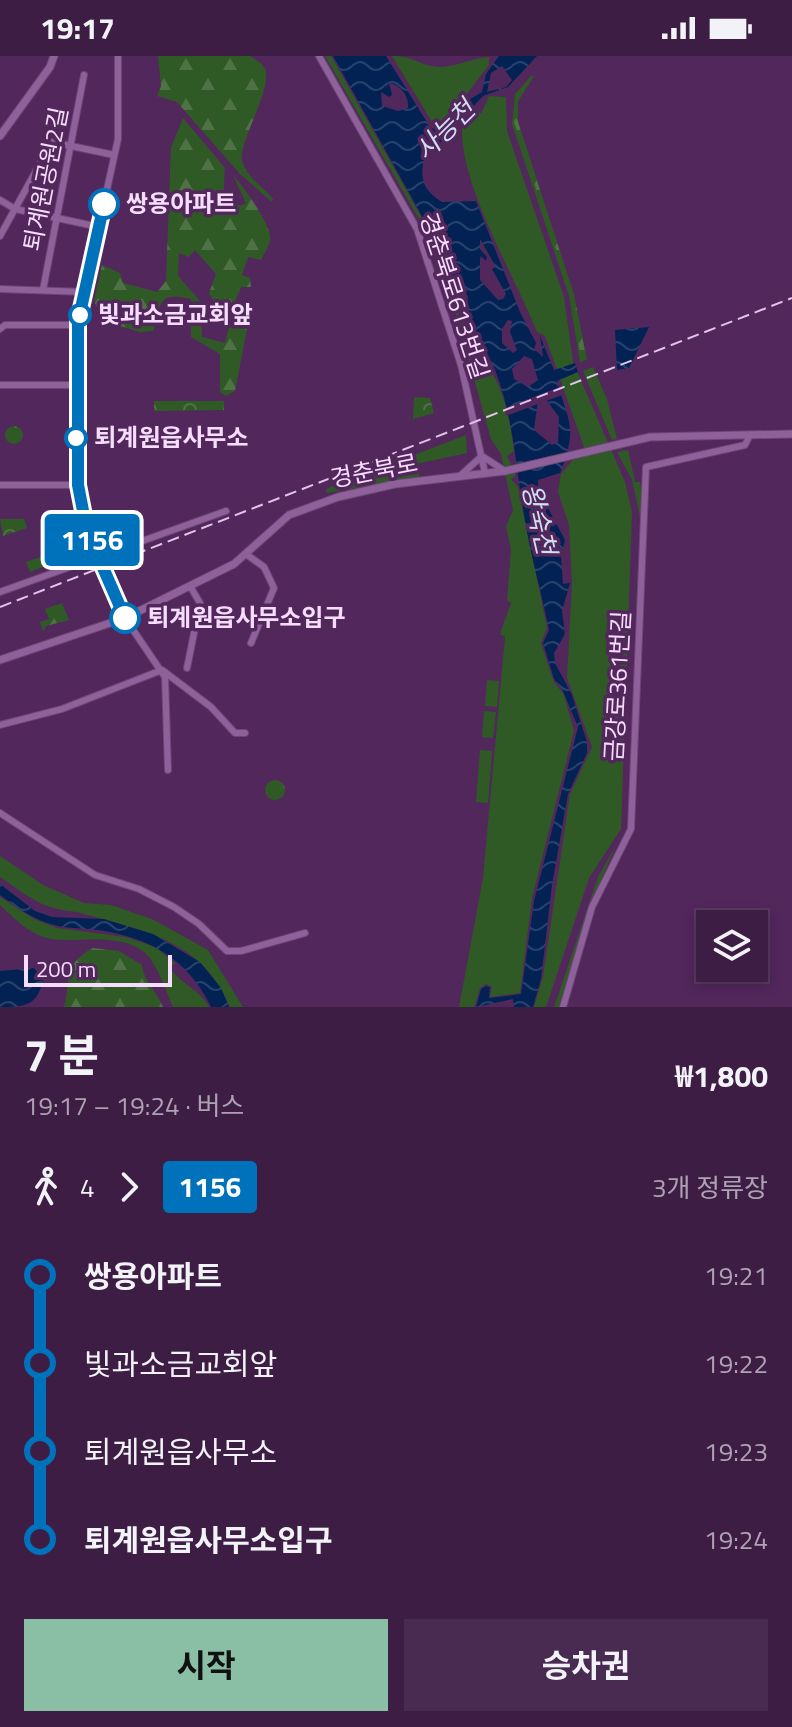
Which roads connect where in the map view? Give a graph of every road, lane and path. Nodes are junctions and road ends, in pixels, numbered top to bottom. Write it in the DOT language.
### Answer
graph roads {
  1 [pos="54,56"];
  2 [pos="118,56"];
  3 [pos="319,56"];
  4 [pos="84,75"];
  5 [pos="1,131"];
  6 [pos="72,145"];
  7 [pos="114,155"];
  8 [pos="0,200"];
  9 [pos="15,209"];
  10 [pos="57,218"];
  11 [pos="99,227"];
  12 [pos="0,236"];
  13 [pos="0,289"];
  14 [pos="43,290"];
  15 [pos="85,292"];
  16 [pos="78,325"];
  17 [pos="0,329"];
  18 [pos="0,385"];
  19 [pos="76,385"];
  20 [pos="792,434"];
  21 [pos="750,435"];
  22 [pos="482,456"];
  23 [pos="505,471"];
  24 [pos="485,473"];
  25 [pos="456,477"];
  26 [pos="0,485"];
  27 [pos="78,485"];
  28 [pos="226,511"];
  29 [pos="98,554"];
  30 [pos="246,554"];
  31 [pos="190,586"];
  32 [pos="0,592"];
  33 [pos="125,618"];
  34 [pos="251,643"];
  35 [pos="0,660"];
  36 [pos="187,668"];
  37 [pos="162,670"];
  38 [pos="0,725"];
  39 [pos="245,733"];
  40 [pos="168,770"];
  41 [pos="0,813"];
  42 [pos="305,933"];
  43 [pos="563,1007"];
  1 -- 5 [label="street"];
  2 -- 7 [label="street"];
  3 -- 22 [label="street, 경춘북로613번길"];
  4 -- 6 [label="street, 퇴계원공원2길"];
  6 -- 7 [label="street"];
  6 -- 9 [label="street"];
  6 -- 10 [label="street, 퇴계원공원2길"];
  7 -- 11 [label="street"];
  8 -- 9 [label="street"];
  9 -- 10 [label="street"];
  9 -- 12 [label="street"];
  10 -- 11 [label="street"];
  10 -- 14 [label="street, 퇴계원공원2길"];
  11 -- 15 [label="street"];
  13 -- 14 [label="street"];
  14 -- 15 [label="street"];
  15 -- 16 [label="street"];
  16 -- 17 [label="street"];
  16 -- 19 [label="street"];
  18 -- 19 [label="street"];
  19 -- 27 [label="street"];
  20 -- 21 [label="street, 경춘북로"];
  21 -- 23 [label="street, 경춘북로"];
  21 -- 43 [label="street, 금강로361번길"];
  22 -- 23 [label="street"];
  22 -- 24 [label="street, 경춘북로613번길"];
  22 -- 25 [label="street"];
  23 -- 24 [label="street, 경춘북로"];
  24 -- 25 [label="street, 경춘북로"];
  25 -- 30 [label="street, 경춘북로"];
  26 -- 27 [label="street"];
  27 -- 29 [label="street"];
  28 -- 29 [label="street"];
  29 -- 32 [label="street"];
  29 -- 33 [label="street"];
  30 -- 31 [label="street, 경춘북로"];
  30 -- 34 [label="street"];
  31 -- 33 [label="street, 경춘북로"];
  31 -- 36 [label="street"];
  33 -- 35 [label="street, 경춘북로"];
  33 -- 37 [label="street"];
  37 -- 38 [label="street"];
  37 -- 39 [label="street"];
  37 -- 40 [label="street"];
  41 -- 42 [label="street"];
}
